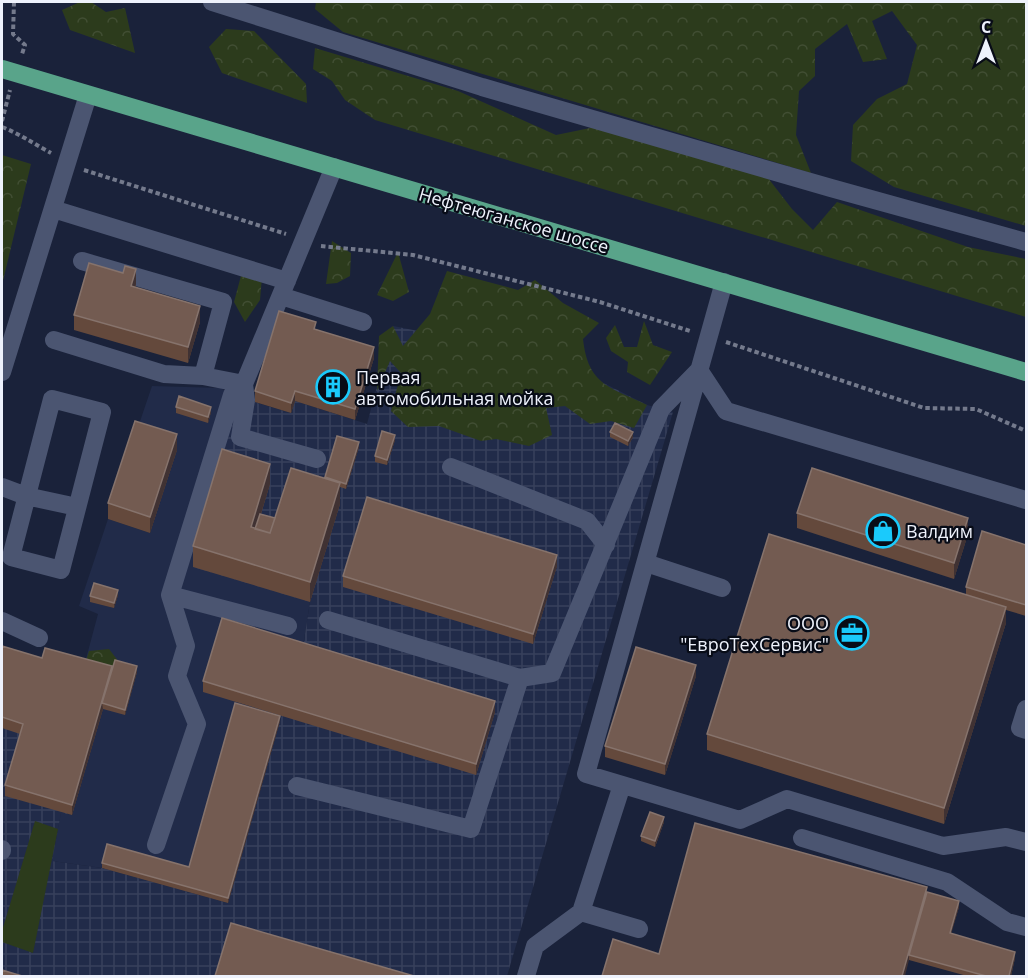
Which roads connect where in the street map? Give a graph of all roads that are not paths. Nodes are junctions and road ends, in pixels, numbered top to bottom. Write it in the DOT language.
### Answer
graph roads {
  1 [pos="212,2"];
  2 [pos="2,69"];
  3 [pos="88,95"];
  4 [pos="334,167"];
  5 [pos="53,208"];
  6 [pos="1026,242"];
  7 [pos="82,261"];
  8 [pos="724,282"];
  9 [pos="284,288"];
  10 [pos="363,322"];
  11 [pos="54,340"];
  12 [pos="699,370"];
  13 [pos="2,372"];
  14 [pos="1026,372"];
  15 [pos="203,376"];
  16 [pos="244,384"];
  17 [pos="317,459"];
  18 [pos="451,467"];
  19 [pos="2,487"];
  20 [pos="26,496"];
  21 [pos="1026,500"];
  22 [pos="77,507"];
  23 [pos="606,545"];
  24 [pos="645,563"];
  25 [pos="722,588"];
  26 [pos="170,595"];
  27 [pos="328,620"];
  28 [pos="2,621"];
  29 [pos="288,626"];
  30 [pos="39,638"];
  31 [pos="520,678"];
  32 [pos="1026,709"];
  33 [pos="1026,730"];
  34 [pos="622,784"];
  35 [pos="297,786"];
  36 [pos="802,838"];
  37 [pos="1026,842"];
  38 [pos="156,845"];
  39 [pos="581,912"];
  40 [pos="1026,927"];
  41 [pos="639,929"];
  42 [pos="526,976"];
  1 -- 6 [label="lane"];
  2 -- 3 [label="main road, Нефтеюганское шоссе"];
  3 -- 4 [label="main road, Нефтеюганское шоссе"];
  3 -- 5 [label="lane"];
  4 -- 8 [label="main road, Нефтеюганское шоссе"];
  4 -- 9 [label="lane"];
  5 -- 9 [label="lane"];
  5 -- 13 [label="lane"];
  7 -- 15 [label="lane"];
  8 -- 12 [label="lane"];
  8 -- 14 [label="main road, Нефтеюганское шоссе"];
  9 -- 10 [label="lane"];
  9 -- 16 [label="lane"];
  11 -- 15 [label="lane"];
  12 -- 21 [label="lane"];
  12 -- 23 [label="lane"];
  12 -- 24 [label="lane"];
  15 -- 16 [label="lane"];
  16 -- 17 [label="lane"];
  16 -- 26 [label="lane"];
  18 -- 23 [label="lane"];
  19 -- 20 [label="lane"];
  20 -- 22 [label="lane"];
  20 -- 22 [label="lane"];
  20 -- 22 [label="lane"];
  23 -- 31 [label="lane"];
  24 -- 25 [label="lane"];
  24 -- 34 [label="lane"];
  26 -- 29 [label="lane"];
  26 -- 38 [label="lane"];
  27 -- 31 [label="lane"];
  28 -- 30 [label="lane"];
  31 -- 35 [label="lane"];
  32 -- 33 [label="lane"];
  34 -- 37 [label="lane"];
  34 -- 39 [label="lane"];
  36 -- 40 [label="lane"];
  39 -- 41 [label="lane"];
  39 -- 42 [label="lane"];
}
